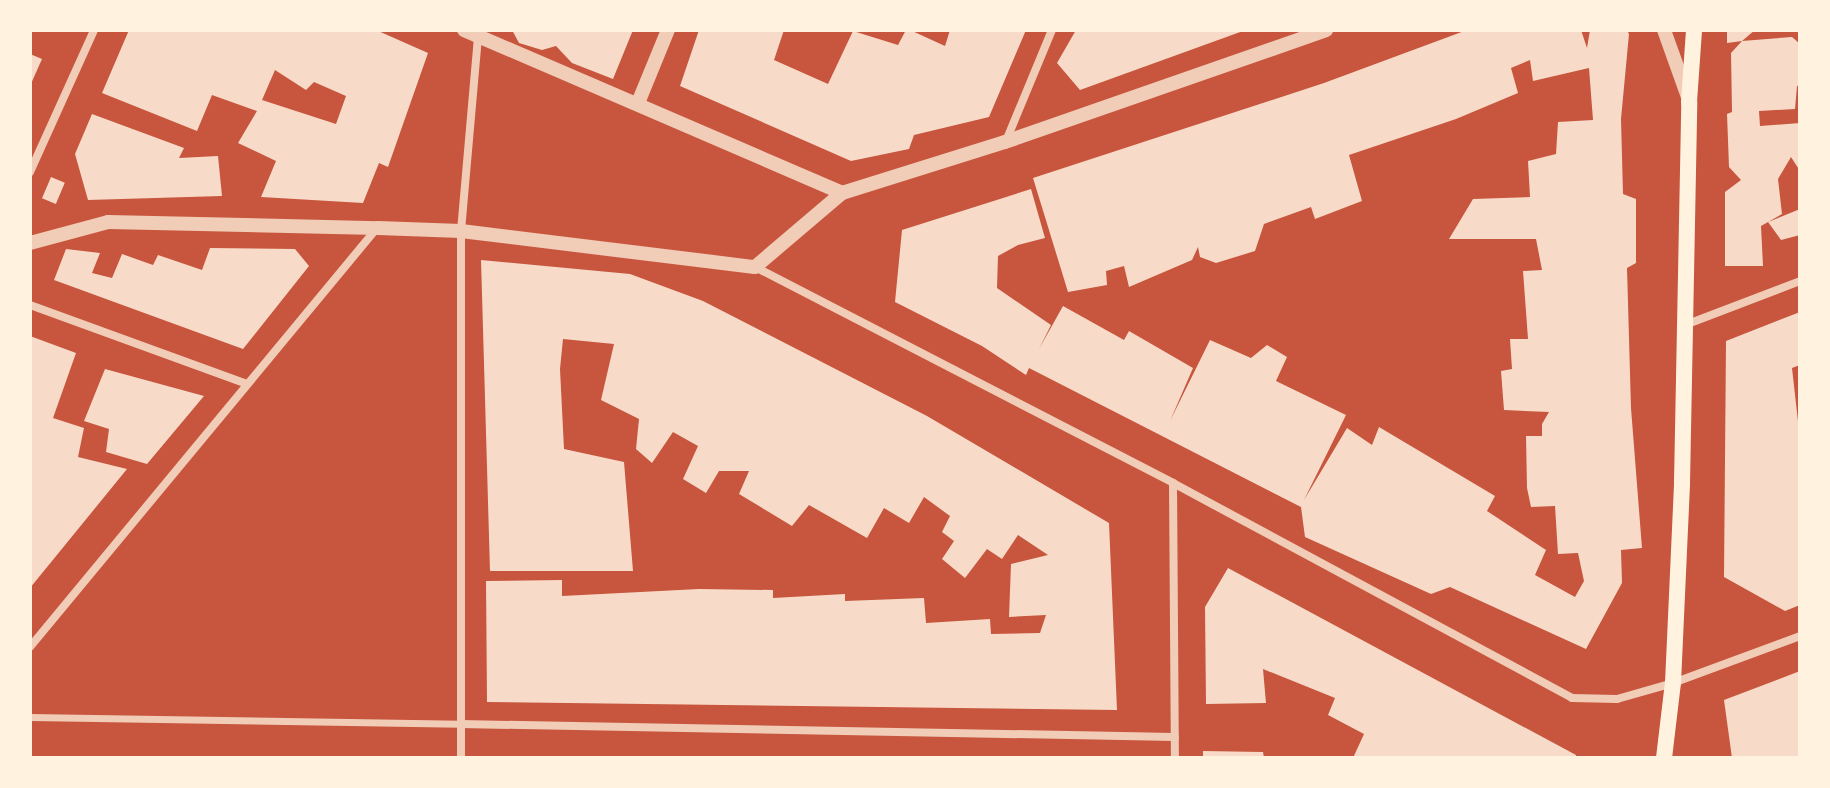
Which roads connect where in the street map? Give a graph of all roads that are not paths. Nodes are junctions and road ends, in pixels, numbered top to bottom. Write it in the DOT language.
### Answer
graph roads {
  1 [pos="94,30"];
  2 [pos="464,30"];
  3 [pos="668,30"];
  4 [pos="1052,30"];
  5 [pos="1326,30"];
  6 [pos="1664,30"];
  7 [pos="1694,30"];
  8 [pos="478,36"];
  9 [pos="1689,102"];
  10 [pos="638,103"];
  11 [pos="1005,142"];
  12 [pos="30,172"];
  13 [pos="842,193"];
  14 [pos="378,228"];
  15 [pos="461,231"];
  16 [pos="30,243"];
  17 [pos="755,267"];
  18 [pos="1800,281"];
  19 [pos="30,305"];
  20 [pos="1685,326"];
  21 [pos="247,384"];
  22 [pos="1173,483"];
  23 [pos="1800,636"];
  24 [pos="30,647"];
  25 [pos="1673,683"];
  26 [pos="30,717"];
  27 [pos="460,724"];
  28 [pos="1175,737"];
  29 [pos="461,758"];
  30 [pos="1175,758"];
  31 [pos="1664,758"];
  1 -- 12 [label="street"];
  2 -- 8 [label="street"];
  3 -- 10 [label="street"];
  4 -- 11 [label="street"];
  5 -- 11 [label="street"];
  6 -- 9 [label="street"];
  7 -- 9 [label="main road"];
  8 -- 10 [label="street"];
  8 -- 15 [label="street"];
  9 -- 20 [label="main road"];
  10 -- 13 [label="street"];
  11 -- 13 [label="street"];
  13 -- 17 [label="street"];
  14 -- 15 [label="street"];
  14 -- 16 [label="street"];
  14 -- 21 [label="street"];
  15 -- 17 [label="street"];
  15 -- 27 [label="street"];
  17 -- 22 [label="street"];
  18 -- 20 [label="street"];
  19 -- 21 [label="street"];
  20 -- 25 [label="main road"];
  21 -- 24 [label="street"];
  22 -- 25 [label="street"];
  22 -- 28 [label="street"];
  23 -- 25 [label="street"];
  25 -- 31 [label="main road"];
  26 -- 27 [label="street"];
  27 -- 28 [label="street"];
  27 -- 29 [label="street"];
  28 -- 30 [label="street"];
}
